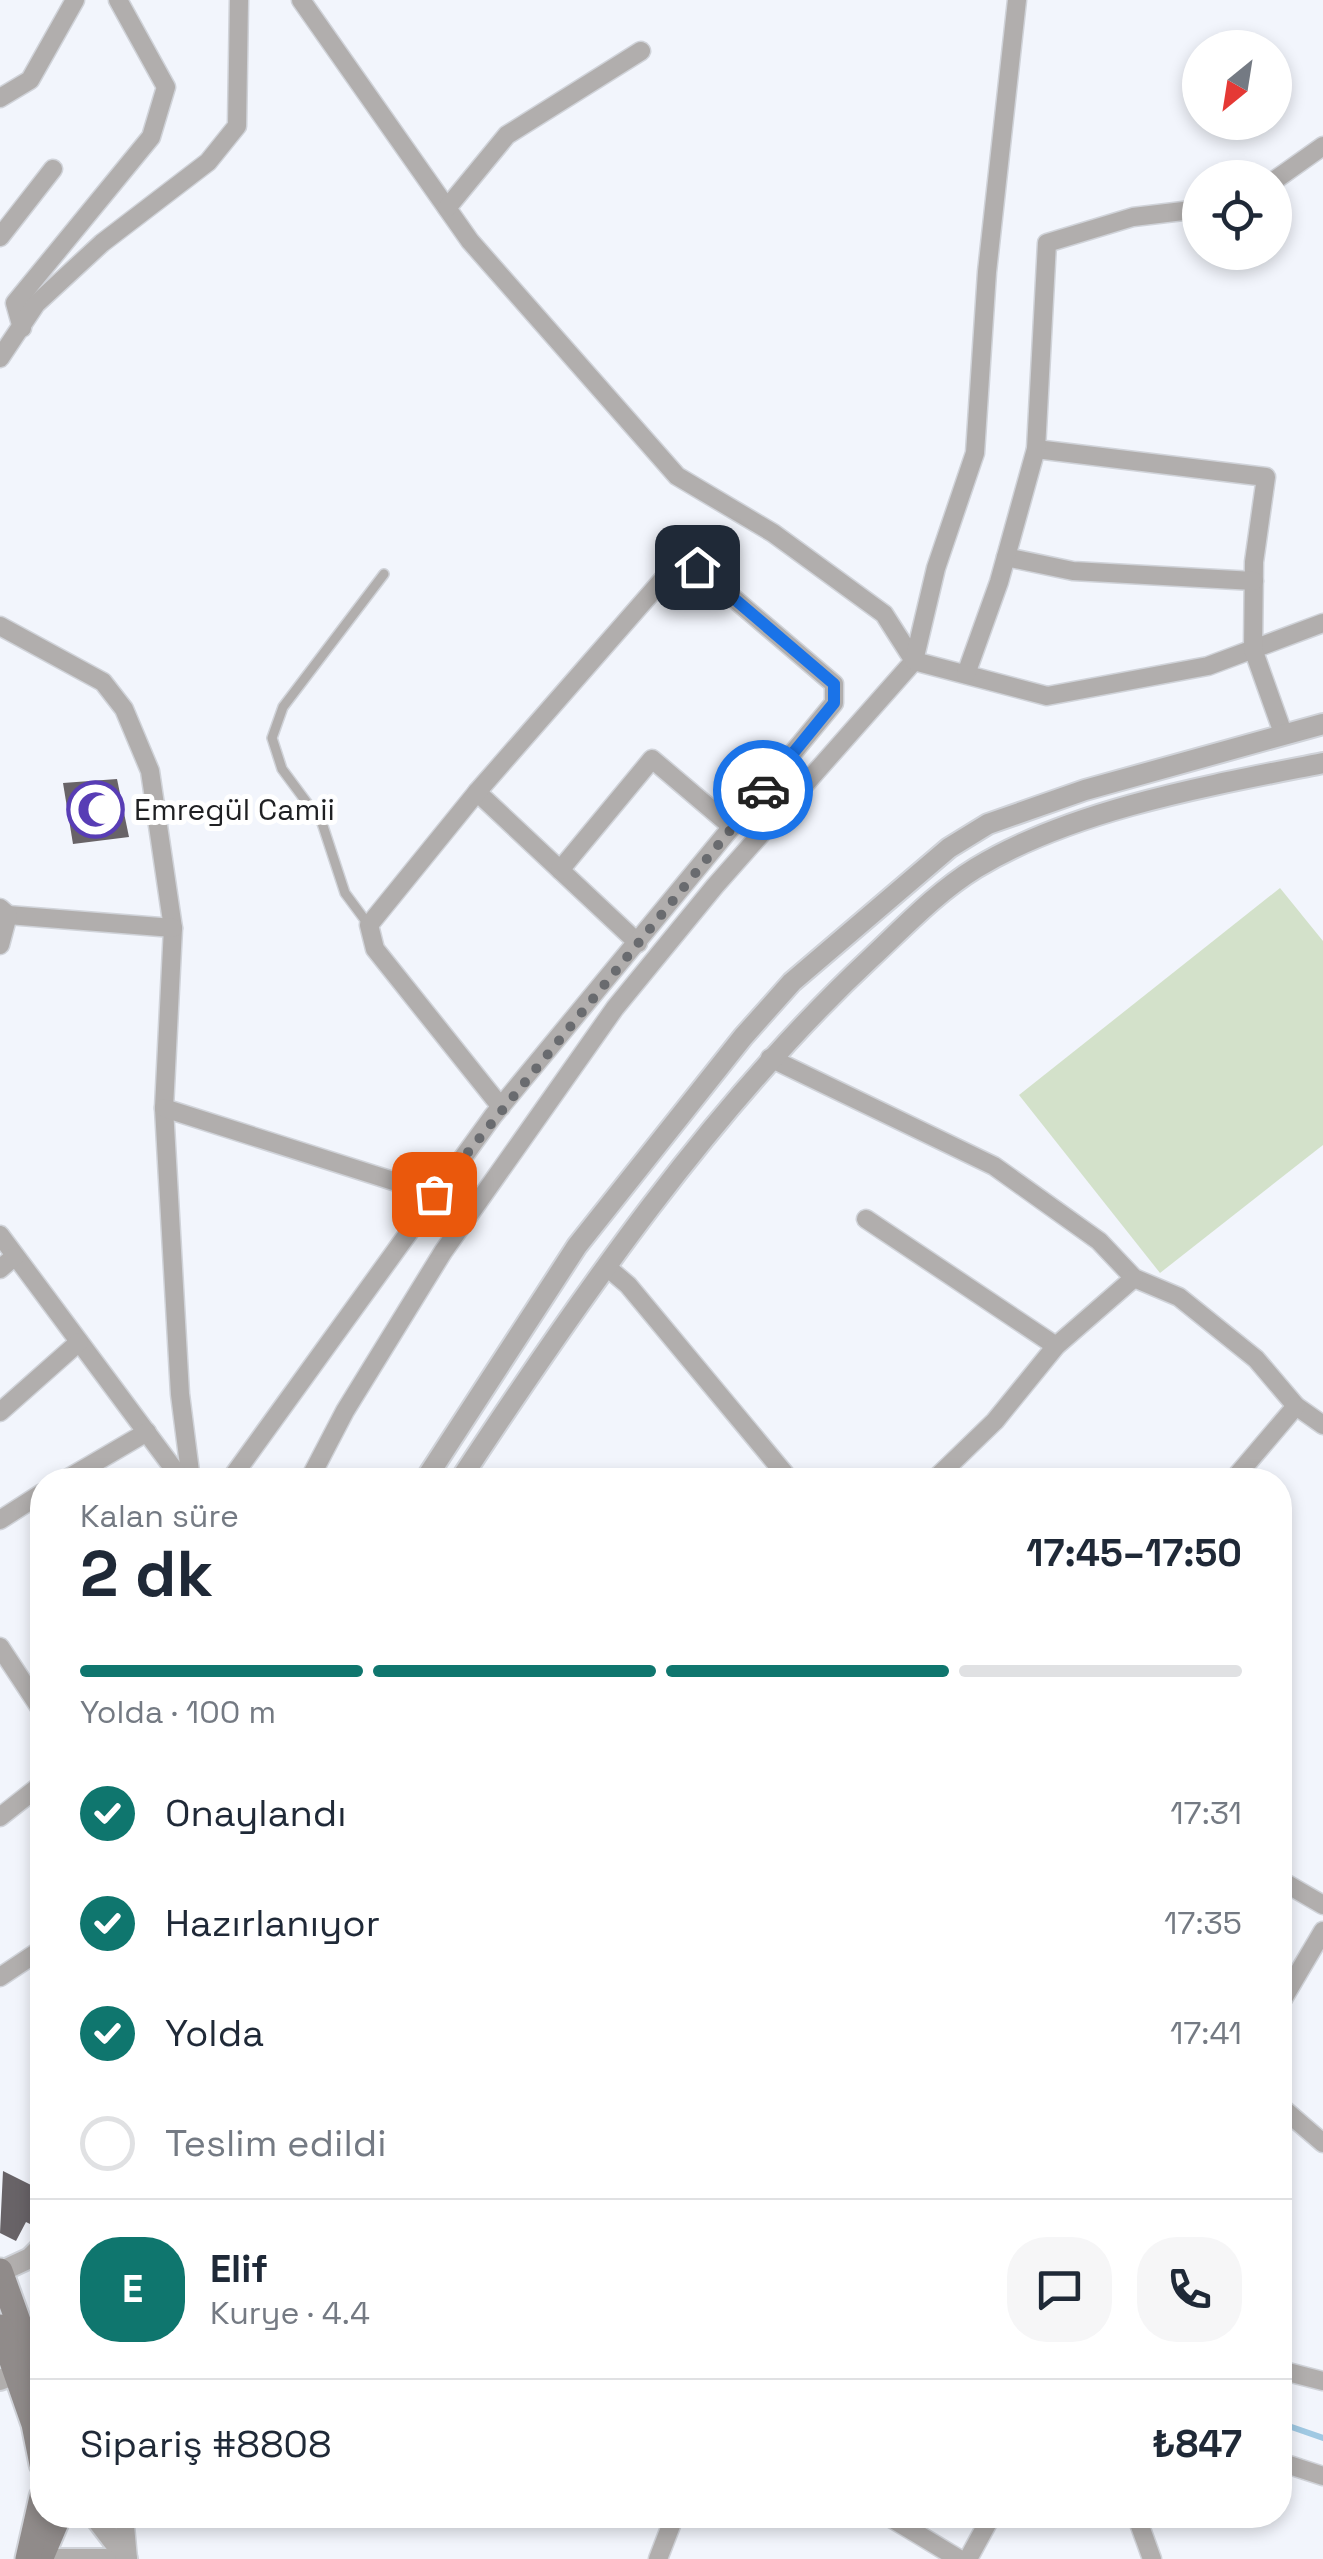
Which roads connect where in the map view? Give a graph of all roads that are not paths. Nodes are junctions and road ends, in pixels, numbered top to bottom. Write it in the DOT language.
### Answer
graph roads {
  1 [pos="75,0"];
  2 [pos="118,0"];
  3 [pos="239,0"];
  4 [pos="301,0"];
  5 [pos="1016,0"];
  6 [pos="641,51"];
  7 [pos="0,98"];
  8 [pos="1323,146"];
  9 [pos="1292,168"];
  10 [pos="53,170"];
  11 [pos="447,208"];
  12 [pos="1182,212"];
  13 [pos="0,237"];
  14 [pos="22,328"];
  15 [pos="0,358"];
  16 [pos="1036,449"];
  17 [pos="1006,557"];
  18 [pos="384,574"];
  19 [pos="1254,581"];
  20 [pos="1323,623"];
  21 [pos="0,626"];
  22 [pos="1253,649"];
  23 [pos="914,661"];
  24 [pos="966,674"];
  25 [pos="1280,724"];
  26 [pos="1323,724"];
  27 [pos="1323,763"];
  28 [pos="476,792"];
  29 [pos="732,828"];
  30 [pos="560,870"];
  31 [pos="4,912"];
  32 [pos="369,925"];
  33 [pos="173,928"];
  34 [pos="638,942"];
  35 [pos="0,946"];
  36 [pos="744,1036"];
  37 [pos="770,1058"];
  38 [pos="501,1107"];
  39 [pos="164,1108"];
  40 [pos="434,1194"];
  41 [pos="866,1220"];
  42 [pos="0,1236"];
  43 [pos="16,1256"];
  44 [pos="608,1268"];
  45 [pos="0,1269"];
  46 [pos="1134,1278"];
  47 [pos="80,1342"];
  48 [pos="1056,1346"];
  49 [pos="1296,1406"];
  50 [pos="0,1412"];
  51 [pos="1323,1424"];
  52 [pos="147,1432"];
  53 [pos="86,1468"];
  54 [pos="173,1468"];
  55 [pos="189,1468"];
  56 [pos="239,1468"];
  57 [pos="315,1468"];
  58 [pos="433,1468"];
  59 [pos="468,1468"];
  60 [pos="780,1468"];
  61 [pos="946,1468"];
  62 [pos="1243,1468"];
  63 [pos="30,1501"];
  64 [pos="0,1520"];
  65 [pos="0,1647"];
  66 [pos="30,1693"];
  67 [pos="30,1793"];
  68 [pos="0,1815"];
  69 [pos="1292,1887"];
  70 [pos="1323,1904"];
  71 [pos="1323,1931"];
  72 [pos="30,1958"];
  73 [pos="0,1977"];
  74 [pos="1292,1984"];
  75 [pos="1292,2116"];
  76 [pos="1323,2143"];
  77 [pos="30,2258"];
  78 [pos="0,2271"];
  79 [pos="0,2327"];
  80 [pos="28,2372"];
  81 [pos="1292,2373"];
  82 [pos="1323,2381"];
  83 [pos="1292,2466"];
  84 [pos="1323,2476"];
  85 [pos="35,2528"];
  86 [pos="56,2528"];
  87 [pos="103,2528"];
  88 [pos="125,2528"];
  89 [pos="670,2528"];
  90 [pos="908,2528"];
  91 [pos="985,2528"];
  92 [pos="1141,2528"];
  93 [pos="28,2559"];
  94 [pos="40,2559"];
  95 [pos="106,2559"];
  96 [pos="127,2559"];
  97 [pos="658,2559"];
  98 [pos="959,2559"];
  99 [pos="968,2559"];
  100 [pos="1152,2559"];
  1 -- 7 [label="street"];
  2 -- 14 [label="street"];
  3 -- 14 [label="street"];
  4 -- 11 [label="street"];
  5 -- 23 [label="street"];
  6 -- 11 [label="street"];
  8 -- 9 [label="street"];
  10 -- 13 [label="street"];
  11 -- 23 [label="street"];
  12 -- 16 [label="street"];
  14 -- 15 [label="street"];
  16 -- 17 [label="street"];
  16 -- 19 [label="street"];
  17 -- 19 [label="street"];
  17 -- 24 [label="street"];
  18 -- 32 [label="lane"];
  19 -- 22 [label="street"];
  20 -- 22 [label="street"];
  21 -- 33 [label="street"];
  22 -- 24 [label="street"];
  22 -- 25 [label="street"];
  23 -- 24 [label="street"];
  23 -- 57 [label="street"];
  25 -- 26 [label="street"];
  25 -- 36 [label="street"];
  27 -- 37 [label="street"];
  28 -- 29 [label="street"];
  28 -- 30 [label="street"];
  28 -- 32 [label="street"];
  29 -- 30 [label="street"];
  29 -- 34 [label="street"];
  30 -- 34 [label="street"];
  31 -- 33 [label="street"];
  31 -- 35 [label="street"];
  32 -- 38 [label="street"];
  33 -- 39 [label="street"];
  34 -- 38 [label="street"];
  36 -- 37 [label="street"];
  36 -- 58 [label="street"];
  37 -- 44 [label="street"];
  37 -- 46 [label="street"];
  38 -- 40 [label="street"];
  39 -- 40 [label="street"];
  39 -- 55 [label="street"];
  40 -- 56 [label="street"];
  41 -- 48 [label="street"];
  42 -- 43 [label="street"];
  43 -- 45 [label="street"];
  43 -- 47 [label="street"];
  44 -- 59 [label="street"];
  44 -- 60 [label="street"];
  46 -- 48 [label="street"];
  46 -- 49 [label="street"];
  47 -- 50 [label="street"];
  47 -- 52 [label="street"];
  48 -- 61 [label="street"];
  49 -- 51 [label="street"];
  49 -- 62 [label="street"];
  52 -- 53 [label="street"];
  52 -- 54 [label="street"];
  63 -- 64 [label="street"];
  65 -- 66 [label="street"];
  67 -- 68 [label="street"];
  69 -- 70 [label="street"];
  71 -- 74 [label="street"];
  72 -- 73 [label="street"];
  75 -- 76 [label="street"];
  77 -- 78 [label="street"];
  78 -- 80 [label="main road"];
  79 -- 80 [label="main road"];
  81 -- 82 [label="street"];
  83 -- 84 [label="street"];
  85 -- 93 [label="main road"];
  86 -- 94 [label="main road"];
  87 -- 96 [label="street"];
  88 -- 96 [label="street"];
  89 -- 97 [label="street"];
  90 -- 98 [label="street"];
  91 -- 99 [label="street"];
  92 -- 100 [label="street"];
  94 -- 95 [label="street"];
}
